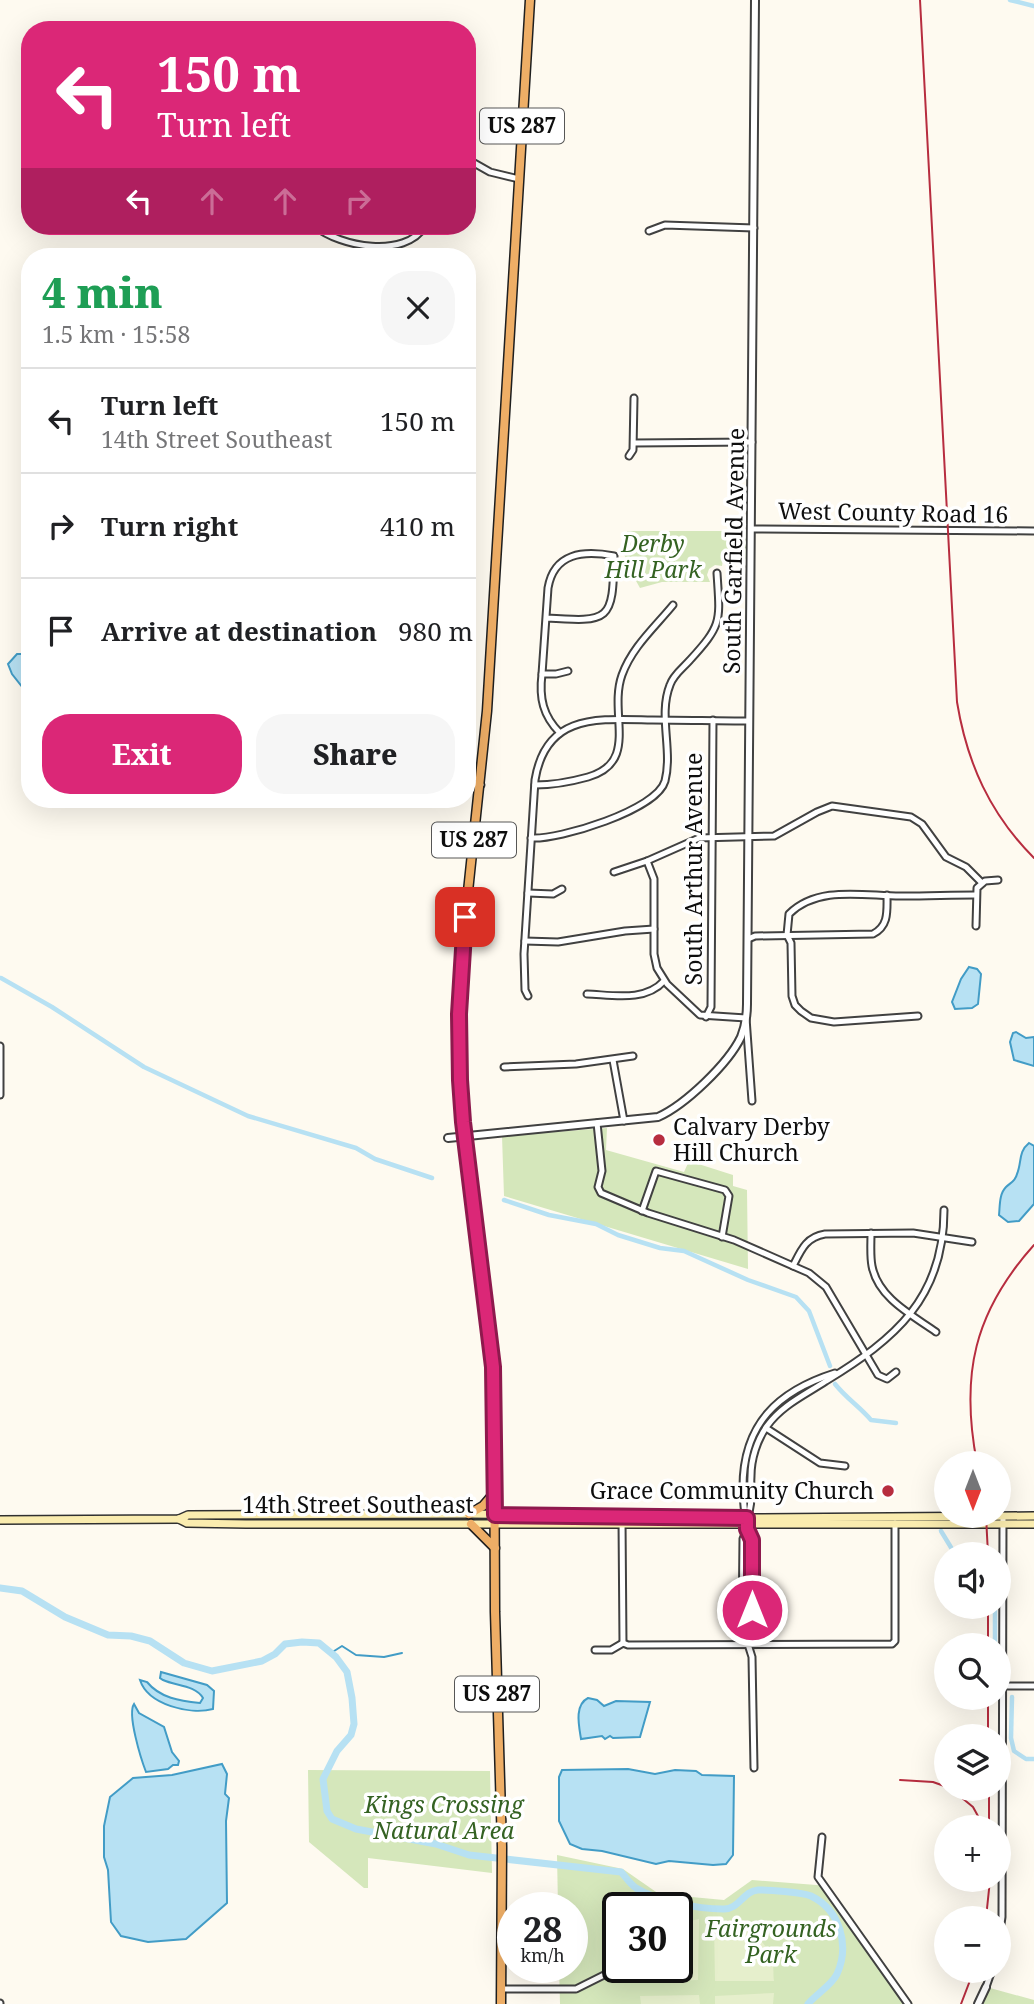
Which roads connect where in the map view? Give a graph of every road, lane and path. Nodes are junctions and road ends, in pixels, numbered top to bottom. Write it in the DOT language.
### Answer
graph roads {
  1 [pos="530,0"];
  2 [pos="755,0"];
  3 [pos="476,164"];
  4 [pos="519,179"];
  5 [pos="754,228"];
  6 [pos="649,231"];
  7 [pos="326,235"];
  8 [pos="418,235"];
  9 [pos="634,398"];
  10 [pos="752,442"];
  11 [pos="634,443"];
  12 [pos="629,456"];
  13 [pos="752,529"];
  14 [pos="1034,531"];
  15 [pos="717,573"];
  16 [pos="673,605"];
  17 [pos="545,618"];
  18 [pos="568,671"];
  19 [pos="542,674"];
  20 [pos="618,719"];
  21 [pos="666,720"];
  22 [pos="713,720"];
  23 [pos="749,721"];
  24 [pos="560,733"];
  25 [pos="476,784"];
  26 [pos="481,785"];
  27 [pos="535,785"];
  28 [pos="531,838"];
  29 [pos="713,838"];
  30 [pos="749,838"];
  31 [pos="647,861"];
  32 [pos="614,872"];
  33 [pos="998,880"];
  34 [pos="982,883"];
  35 [pos="562,889"];
  36 [pos="528,893"];
  37 [pos="887,895"];
  38 [pos="975,895"];
  39 [pos="976,926"];
  40 [pos="654,929"];
  41 [pos="787,935"];
  42 [pos="748,939"];
  43 [pos="525,941"];
  44 [pos="664,981"];
  45 [pos="587,994"];
  46 [pos="528,996"];
  47 [pos="918,1016"];
  48 [pos="706,1017"];
  49 [pos="746,1018"];
  50 [pos="0,1046"];
  51 [pos="633,1056"];
  52 [pos="613,1060"];
  53 [pos="504,1067"];
  54 [pos="0,1095"];
  55 [pos="752,1101"];
  56 [pos="624,1121"];
  57 [pos="597,1124"];
  58 [pos="465,1136"];
  59 [pos="448,1138"];
  60 [pos="944,1210"];
  61 [pos="642,1211"];
  62 [pos="871,1233"];
  63 [pos="722,1237"];
  64 [pos="942,1237"];
  65 [pos="972,1242"];
  66 [pos="793,1266"];
  67 [pos="911,1313"];
  68 [pos="936,1332"];
  69 [pos="866,1356"];
  70 [pos="841,1371"];
  71 [pos="896,1372"];
  72 [pos="766,1428"];
  73 [pos="845,1466"];
  74 [pos="495,1492"];
  75 [pos="469,1514"];
  76 [pos="244,1515"];
  77 [pos="301,1515"];
  78 [pos="1034,1517"];
  79 [pos="179,1519"];
  80 [pos="1012,1519"];
  81 [pos="0,1520"];
  82 [pos="495,1520"];
  83 [pos="622,1520"];
  84 [pos="895,1521"];
  85 [pos="934,1521"];
  86 [pos="1012,1521"];
  87 [pos="211,1523"];
  88 [pos="246,1524"];
  89 [pos="471,1524"];
  90 [pos="747,1524"];
  91 [pos="1034,1524"];
  92 [pos="1003,1528"];
  93 [pos="495,1548"];
  94 [pos="1002,1633"];
  95 [pos="623,1643"];
  96 [pos="748,1643"];
  97 [pos="595,1650"];
  98 [pos="1011,1686"];
  99 [pos="1034,1686"];
  100 [pos="1002,1710"];
  101 [pos="754,1768"];
  102 [pos="822,1837"];
  103 [pos="1002,1906"];
  104 [pos="602,1976"];
  105 [pos="987,1983"];
  106 [pos="986,1987"];
  107 [pos="501,1989"];
  108 [pos="501,2004"];
  109 [pos="908,2004"];
  110 [pos="978,2004"];
  1 -- 4 [label="highway, US 287"];
  2 -- 5 [label="street, South Garfield Avenue"];
  3 -- 4 [label="street"];
  4 -- 26 [label="highway, US 287"];
  5 -- 6 [label="street"];
  5 -- 10 [label="street, South Garfield Avenue"];
  7 -- 8 [label="street"];
  9 -- 11 [label="street"];
  10 -- 11 [label="street"];
  10 -- 13 [label="street, South Garfield Avenue"];
  11 -- 12 [label="street"];
  13 -- 14 [label="street, West County Road 16"];
  13 -- 23 [label="street, South Garfield Avenue"];
  15 -- 21 [label="street"];
  16 -- 20 [label="street"];
  17 -- 17 [label="street"];
  17 -- 19 [label="street"];
  18 -- 19 [label="street"];
  19 -- 24 [label="street"];
  20 -- 21 [label="street"];
  20 -- 24 [label="street"];
  20 -- 27 [label="street"];
  21 -- 22 [label="street"];
  21 -- 28 [label="street"];
  22 -- 23 [label="street"];
  22 -- 29 [label="street, South Arthur Avenue"];
  23 -- 30 [label="street, South Garfield Avenue"];
  24 -- 27 [label="street"];
  25 -- 26 [label="street"];
  26 -- 58 [label="highway, US 287"];
  27 -- 28 [label="street"];
  28 -- 36 [label="street"];
  29 -- 30 [label="street"];
  29 -- 31 [label="street"];
  29 -- 48 [label="street, South Arthur Avenue"];
  30 -- 34 [label="street"];
  30 -- 42 [label="street, South Garfield Avenue"];
  31 -- 32 [label="street"];
  31 -- 40 [label="street"];
  33 -- 34 [label="street"];
  34 -- 38 [label="street"];
  35 -- 36 [label="street"];
  36 -- 43 [label="street"];
  37 -- 38 [label="street"];
  37 -- 41 [label="street"];
  37 -- 41 [label="street"];
  38 -- 39 [label="street"];
  40 -- 43 [label="street"];
  40 -- 44 [label="street"];
  41 -- 42 [label="street"];
  41 -- 47 [label="street"];
  42 -- 49 [label="street, South Garfield Avenue"];
  43 -- 46 [label="street"];
  44 -- 45 [label="street"];
  44 -- 48 [label="street"];
  48 -- 49 [label="street"];
  49 -- 55 [label="street, South Garfield Avenue"];
  49 -- 56 [label="street"];
  50 -- 54 [label="street"];
  51 -- 52 [label="street"];
  52 -- 53 [label="street"];
  52 -- 56 [label="street"];
  56 -- 57 [label="street"];
  57 -- 58 [label="street"];
  57 -- 61 [label="street"];
  58 -- 59 [label="street"];
  58 -- 74 [label="highway, US 287"];
  60 -- 64 [label="street"];
  61 -- 63 [label="street"];
  61 -- 63 [label="street"];
  62 -- 64 [label="street"];
  62 -- 66 [label="street"];
  62 -- 67 [label="street"];
  63 -- 66 [label="street"];
  64 -- 65 [label="street"];
  64 -- 67 [label="street"];
  66 -- 69 [label="street"];
  67 -- 68 [label="street"];
  67 -- 69 [label="street"];
  69 -- 70 [label="street"];
  69 -- 71 [label="street"];
  70 -- 72 [label="street"];
  70 -- 90 [label="street"];
  72 -- 73 [label="street"];
  72 -- 90 [label="street"];
  74 -- 75 [label="highway"];
  74 -- 82 [label="highway, US 287"];
  75 -- 77 [label="main road, 14th Street Southeast"];
  75 -- 82 [label="main road, 14th Street Southeast"];
  76 -- 77 [label="main road, 14th Street Southeast"];
  76 -- 79 [label="main road, 14th Street Southeast"];
  76 -- 87 [label="main road"];
  77 -- 88 [label="main road"];
  78 -- 80 [label="main road"];
  79 -- 81 [label="main road, 14th Street Southeast"];
  79 -- 87 [label="main road, 14th Street Southeast"];
  82 -- 83 [label="main road, 14th Street Southeast"];
  82 -- 89 [label="main road, 14th Street Southeast"];
  82 -- 93 [label="highway, US 287"];
  83 -- 90 [label="main road, 14th Street Southeast"];
  83 -- 95 [label="street"];
  84 -- 85 [label="main road, 14th Street Southeast"];
  84 -- 90 [label="main road, 14th Street Southeast"];
  84 -- 96 [label="street"];
  86 -- 91 [label="main road"];
  87 -- 88 [label="main road, 14th Street Southeast"];
  88 -- 89 [label="main road, 14th Street Southeast"];
  89 -- 93 [label="highway"];
  90 -- 96 [label="street"];
  90 -- 96 [label="street"];
  92 -- 94 [label="street"];
  93 -- 107 [label="highway, US 287"];
  95 -- 96 [label="street"];
  95 -- 97 [label="street"];
  96 -- 101 [label="street"];
  98 -- 99 [label="street"];
  100 -- 103 [label="street"];
  102 -- 109 [label="street"];
  104 -- 107 [label="street"];
  105 -- 106 [label="street"];
  106 -- 110 [label="street"];
  107 -- 108 [label="highway, US 287"];
}
